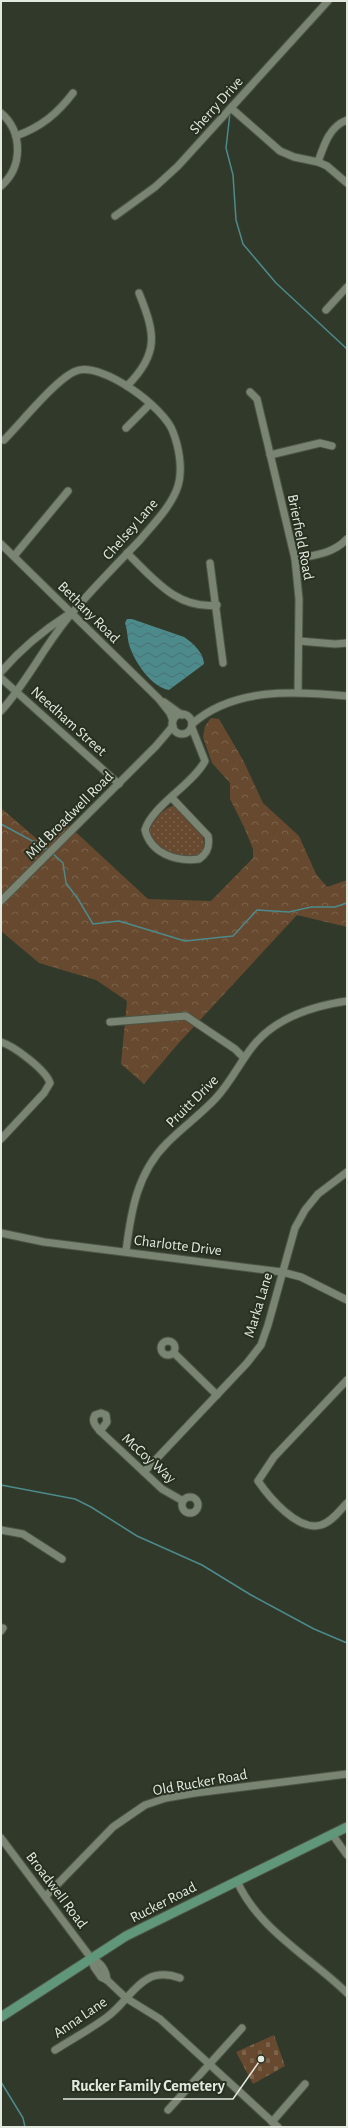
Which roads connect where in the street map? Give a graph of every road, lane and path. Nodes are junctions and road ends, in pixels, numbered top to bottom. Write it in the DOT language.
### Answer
graph roads {
  1 [pos="328,1"];
  2 [pos="73,93"];
  3 [pos="231,108"];
  4 [pos="1,113"];
  5 [pos="346,120"];
  6 [pos="16,136"];
  7 [pos="318,162"];
  8 [pos="347,183"];
  9 [pos="1,186"];
  10 [pos="115,216"];
  11 [pos="347,287"];
  12 [pos="139,293"];
  13 [pos="326,310"];
  14 [pos="127,386"];
  15 [pos="250,392"];
  16 [pos="150,404"];
  17 [pos="126,428"];
  18 [pos="4,440"];
  19 [pos="332,446"];
  20 [pos="270,455"];
  21 [pos="68,491"];
  22 [pos="347,539"];
  23 [pos="1,544"];
  24 [pos="127,553"];
  25 [pos="14,556"];
  26 [pos="295,559"];
  27 [pos="210,563"];
  28 [pos="217,605"];
  29 [pos="72,613"];
  30 [pos="299,641"];
  31 [pos="347,643"];
  32 [pos="223,663"];
  33 [pos="1,672"];
  34 [pos="1,678"];
  35 [pos="18,692"];
  36 [pos="298,692"];
  37 [pos="347,696"];
  38 [pos="159,699"];
  39 [pos="210,710"];
  40 [pos="1,711"];
  41 [pos="185,716"];
  42 [pos="173,723"];
  43 [pos="192,726"];
  44 [pos="182,734"];
  45 [pos="195,740"];
  46 [pos="156,746"];
  47 [pos="119,784"];
  48 [pos="172,798"];
  49 [pos="1,901"];
  50 [pos="347,1001"];
  51 [pos="110,1022"];
  52 [pos="1,1042"];
  53 [pos="244,1058"];
  54 [pos="1,1139"];
  55 [pos="347,1172"];
  56 [pos="1,1233"];
  57 [pos="126,1251"];
  58 [pos="282,1272"];
  59 [pos="347,1300"];
  60 [pos="174,1353"];
  61 [pos="347,1380"];
  62 [pos="217,1395"];
  63 [pos="100,1431"];
  64 [pos="144,1472"];
  65 [pos="183,1501"];
  66 [pos="347,1503"];
  67 [pos="1,1530"];
  68 [pos="62,1559"];
  69 [pos="347,1774"];
  70 [pos="347,1827"];
  71 [pos="332,1834"];
  72 [pos="1,1838"];
  73 [pos="347,1855"];
  74 [pos="238,1881"];
  75 [pos="46,1896"];
  76 [pos="91,1958"];
  77 [pos="180,1978"];
  78 [pos="347,1993"];
  79 [pos="126,1998"];
  80 [pos="1,2016"];
  81 [pos="242,2028"];
  82 [pos="55,2050"];
  83 [pos="209,2064"];
  84 [pos="304,2084"];
  85 [pos="168,2110"];
  86 [pos="272,2122"];
  87 [pos="278,2127"];
  1 -- 3 [label="street, Sherry Drive"];
  2 -- 6 [label="street"];
  3 -- 7 [label="street"];
  3 -- 10 [label="street, Sherry Drive"];
  4 -- 6 [label="street"];
  5 -- 7 [label="street"];
  6 -- 9 [label="street"];
  7 -- 8 [label="street"];
  11 -- 13 [label="street"];
  12 -- 14 [label="street"];
  14 -- 16 [label="street, Chelsey Lane"];
  14 -- 18 [label="street, Chelsey Lane"];
  15 -- 20 [label="street, Brierfield Road"];
  16 -- 17 [label="street"];
  16 -- 24 [label="street, Chelsey Lane"];
  19 -- 20 [label="street"];
  20 -- 26 [label="street, Brierfield Road"];
  21 -- 25 [label="street"];
  22 -- 26 [label="street"];
  23 -- 25 [label="street, Bethany Road"];
  24 -- 28 [label="street"];
  24 -- 29 [label="street, Chelsey Lane"];
  25 -- 29 [label="street, Bethany Road"];
  26 -- 30 [label="street, Brierfield Road"];
  27 -- 28 [label="street"];
  28 -- 32 [label="street"];
  29 -- 33 [label="street"];
  29 -- 35 [label="street"];
  29 -- 38 [label="street, Bethany Road"];
  30 -- 31 [label="street"];
  30 -- 36 [label="street, Brierfield Road"];
  34 -- 35 [label="street, Needham Street"];
  35 -- 40 [label="street"];
  35 -- 47 [label="street, Needham Street"];
  36 -- 37 [label="street"];
  36 -- 39 [label="street"];
  38 -- 41 [label="street, Bethany Road"];
  38 -- 42 [label="street, Bethany Road"];
  39 -- 41 [label="street"];
  39 -- 43 [label="street"];
  41 -- 42 [label="street"];
  41 -- 43 [label="street"];
  42 -- 44 [label="street"];
  42 -- 46 [label="street, Mid Broadwell Road"];
  43 -- 44 [label="street"];
  43 -- 45 [label="street"];
  44 -- 45 [label="street"];
  44 -- 46 [label="street, Mid Broadwell Road"];
  45 -- 48 [label="street"];
  46 -- 47 [label="street, Mid Broadwell Road"];
  47 -- 49 [label="street, Mid Broadwell Road"];
  48 -- 48 [label="street"];
  50 -- 53 [label="street, Pruitt Drive"];
  51 -- 53 [label="street"];
  52 -- 54 [label="street"];
  53 -- 57 [label="street, Pruitt Drive"];
  55 -- 58 [label="street, Marka Lane"];
  56 -- 57 [label="street, Charlotte Drive"];
  57 -- 58 [label="street, Charlotte Drive"];
  58 -- 59 [label="street, Charlotte Drive"];
  58 -- 62 [label="street, Marka Lane"];
  60 -- 62 [label="street"];
  61 -- 66 [label="street"];
  62 -- 64 [label="street, Marka Lane"];
  63 -- 64 [label="street, McCoy Way"];
  64 -- 65 [label="street, McCoy Way"];
  67 -- 68 [label="street"];
  69 -- 75 [label="street, Old Rucker Road"];
  70 -- 71 [label="main road, Rucker Road"];
  71 -- 73 [label="street"];
  71 -- 74 [label="main road, Rucker Road"];
  72 -- 75 [label="street, Broadwell Road"];
  74 -- 76 [label="main road, Rucker Road"];
  74 -- 78 [label="street"];
  75 -- 76 [label="street, Broadwell Road"];
  76 -- 79 [label="street, Broadwell Road"];
  76 -- 80 [label="main road, Rucker Road"];
  77 -- 79 [label="street, Anna Lane"];
  79 -- 82 [label="street, Anna Lane"];
  79 -- 83 [label="street"];
  81 -- 83 [label="street"];
  83 -- 85 [label="street"];
  83 -- 86 [label="street"];
  84 -- 86 [label="street"];
  86 -- 87 [label="street"];
}
